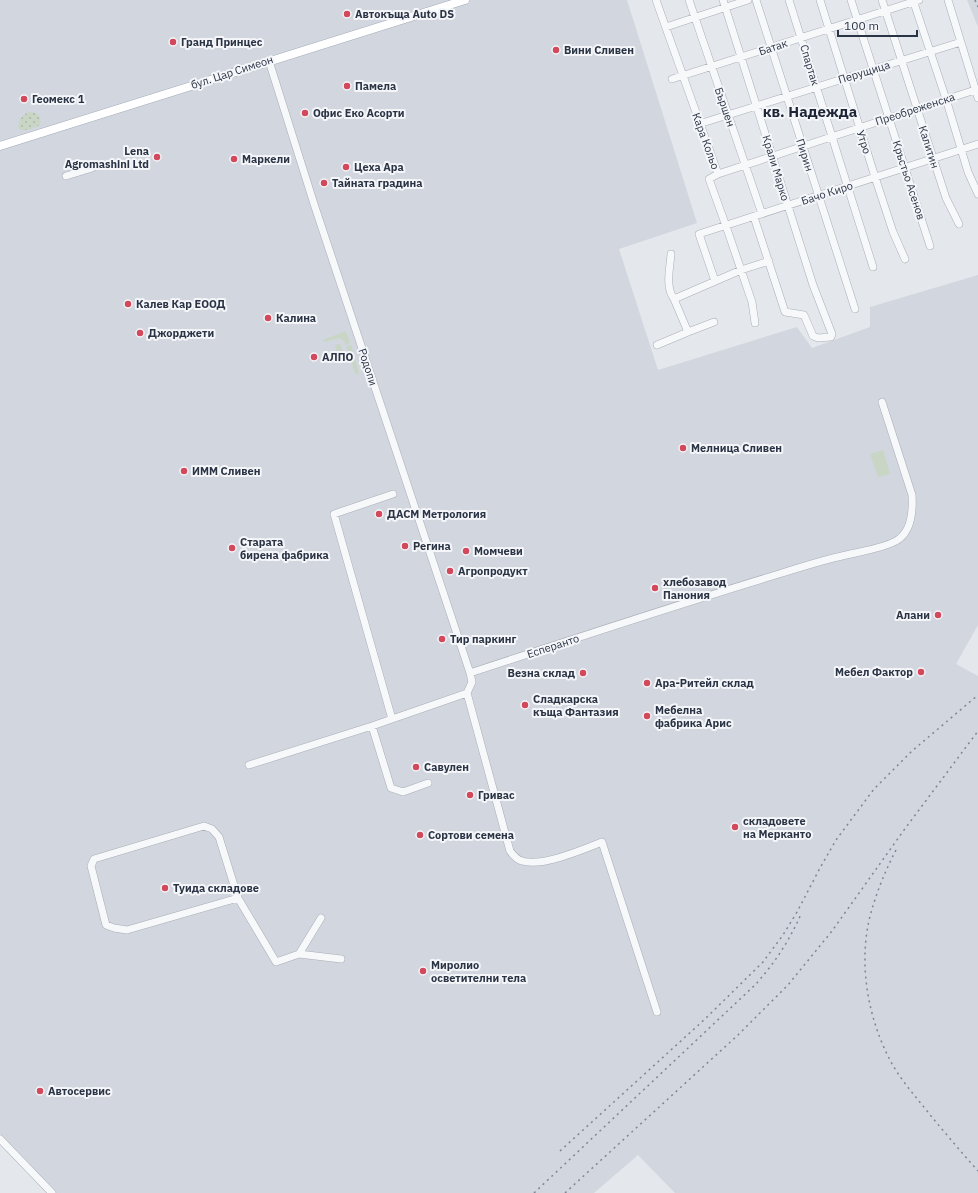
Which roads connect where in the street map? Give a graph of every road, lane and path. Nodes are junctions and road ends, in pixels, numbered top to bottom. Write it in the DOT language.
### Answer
graph roads {
  1 [pos="465,0"];
  2 [pos="656,0"];
  3 [pos="688,0"];
  4 [pos="748,0"];
  5 [pos="756,0"];
  6 [pos="789,0"];
  7 [pos="820,0"];
  8 [pos="850,0"];
  9 [pos="882,0"];
  10 [pos="915,0"];
  11 [pos="948,0"];
  12 [pos="724,4"];
  13 [pos="885,11"];
  14 [pos="694,17"];
  15 [pos="857,20"];
  16 [pos="666,27"];
  17 [pos="829,29"];
  18 [pos="801,38"];
  19 [pos="961,42"];
  20 [pos="771,47"];
  21 [pos="931,52"];
  22 [pos="741,57"];
  23 [pos="269,61"];
  24 [pos="902,61"];
  25 [pos="711,66"];
  26 [pos="873,70"];
  27 [pos="683,76"];
  28 [pos="844,78"];
  29 [pos="672,79"];
  30 [pos="816,87"];
  31 [pos="976,90"];
  32 [pos="787,96"];
  33 [pos="978,98"];
  34 [pos="946,99"];
  35 [pos="757,106"];
  36 [pos="917,109"];
  37 [pos="728,115"];
  38 [pos="889,118"];
  39 [pos="699,124"];
  40 [pos="859,128"];
  41 [pos="832,137"];
  42 [pos="978,144"];
  43 [pos="0,146"];
  44 [pos="803,146"];
  45 [pos="961,149"];
  46 [pos="773,156"];
  47 [pos="933,158"];
  48 [pos="745,165"];
  49 [pos="92,168"];
  50 [pos="905,168"];
  51 [pos="718,174"];
  52 [pos="66,176"];
  53 [pos="875,177"];
  54 [pos="847,186"];
  55 [pos="978,194"];
  56 [pos="818,196"];
  57 [pos="788,205"];
  58 [pos="762,214"];
  59 [pos="754,217"];
  60 [pos="959,224"];
  61 [pos="726,226"];
  62 [pos="930,246"];
  63 [pos="671,254"];
  64 [pos="905,259"];
  65 [pos="769,261"];
  66 [pos="873,267"];
  67 [pos="741,270"];
  68 [pos="714,281"];
  69 [pos="674,299"];
  70 [pos="855,309"];
  71 [pos="714,322"];
  72 [pos="755,323"];
  73 [pos="688,332"];
  74 [pos="657,345"];
  75 [pos="882,402"];
  76 [pos="393,494"];
  77 [pos="470,673"];
  78 [pos="467,693"];
  79 [pos="392,719"];
  80 [pos="372,726"];
  81 [pos="250,765"];
  82 [pos="428,783"];
  83 [pos="238,898"];
  84 [pos="321,918"];
  85 [pos="299,954"];
  86 [pos="340,959"];
  87 [pos="657,1012"];
  88 [pos="0,1139"];
  89 [pos="52,1193"];
  1 -- 23 [label="main road, бул. Цар Симеон"];
  2 -- 16 [label="street, Кара Кольо"];
  3 -- 14 [label="street, Бършен"];
  4 -- 12 [label="street"];
  5 -- 20 [label="street, Пирин"];
  6 -- 18 [label="street, Спартак"];
  7 -- 17 [label="street, Утро"];
  8 -- 15 [label="street, Кръстьо Асенов"];
  9 -- 13 [label="street, Калитин"];
  10 -- 13 [label="street, Батак"];
  10 -- 21 [label="street"];
  11 -- 19 [label="street"];
  12 -- 14 [label="street"];
  12 -- 22 [label="street, Крали Марко"];
  13 -- 15 [label="street, Батак"];
  13 -- 24 [label="street, Калитин"];
  14 -- 16 [label="street"];
  14 -- 25 [label="street, Бършен"];
  15 -- 17 [label="street, Батак"];
  15 -- 26 [label="street, Кръстьо Асенов"];
  16 -- 27 [label="street, Кара Кольо"];
  17 -- 18 [label="street, Батак"];
  17 -- 28 [label="street, Утро"];
  18 -- 20 [label="street, Батак"];
  18 -- 30 [label="street, Спартак"];
  19 -- 21 [label="street, Перущица"];
  19 -- 31 [label="street"];
  20 -- 22 [label="street, Батак"];
  20 -- 32 [label="street, Пирин"];
  21 -- 24 [label="street, Перущица"];
  21 -- 34 [label="street"];
  22 -- 25 [label="street, Батак"];
  22 -- 35 [label="street, Крали Марко"];
  23 -- 43 [label="main road, бул. Цар Симеон"];
  23 -- 77 [label="street, Родопи"];
  24 -- 26 [label="street, Перущица"];
  24 -- 36 [label="street, Калитин"];
  25 -- 27 [label="street, Батак"];
  25 -- 37 [label="street, Бършен"];
  26 -- 28 [label="street, Перущица"];
  26 -- 38 [label="street, Кръстьо Асенов"];
  27 -- 29 [label="street, Батак"];
  27 -- 39 [label="street, Кара Кольо"];
  28 -- 30 [label="street, Перущица"];
  28 -- 40 [label="street, Утро"];
  30 -- 32 [label="street, Перущица"];
  30 -- 41 [label="street, Спартак"];
  31 -- 33 [label="street"];
  31 -- 34 [label="street, Преобреженска"];
  32 -- 35 [label="street, Перущица"];
  32 -- 44 [label="street, Пирин"];
  34 -- 36 [label="street, Преобреженска"];
  34 -- 45 [label="street"];
  35 -- 37 [label="street, Перущица"];
  35 -- 46 [label="street, Крали Марко"];
  36 -- 38 [label="street, Преобреженска"];
  36 -- 47 [label="street, Калитин"];
  37 -- 39 [label="street, Перущица"];
  37 -- 48 [label="street, Бършен"];
  38 -- 40 [label="street, Преобреженска"];
  38 -- 50 [label="street, Кръстьо Асенов"];
  39 -- 51 [label="street, Кара Кольо"];
  40 -- 41 [label="street, Преобреженска"];
  40 -- 53 [label="street, Утро"];
  41 -- 44 [label="street, Преобреженска"];
  41 -- 54 [label="street, Спартак"];
  42 -- 45 [label="street, Бачо Киро"];
  44 -- 46 [label="street, Преобреженска"];
  44 -- 56 [label="street, Пирин"];
  45 -- 47 [label="street, Бачо Киро"];
  45 -- 55 [label="street"];
  46 -- 48 [label="street, Преобреженска"];
  46 -- 57 [label="street, Крали Марко"];
  47 -- 50 [label="street, Бачо Киро"];
  47 -- 60 [label="street, Калитин"];
  48 -- 51 [label="street, Преобреженска"];
  48 -- 58 [label="street, Бършен"];
  49 -- 52 [label="street"];
  50 -- 53 [label="street, Бачо Киро"];
  50 -- 62 [label="street, Кръстьо Асенов"];
  51 -- 61 [label="street, Кара Кольо"];
  53 -- 54 [label="street, Бачо Киро"];
  53 -- 64 [label="street, Утро"];
  54 -- 56 [label="street, Бачо Киро"];
  54 -- 66 [label="street, Спартак"];
  56 -- 57 [label="street, Бачо Киро"];
  56 -- 70 [label="street, Пирин"];
  57 -- 58 [label="street, Бачо Киро"];
  57 -- 65 [label="street, Крали Марко"];
  58 -- 59 [label="street, Бачо Киро"];
  59 -- 61 [label="street, Бачо Киро"];
  59 -- 65 [label="street"];
  61 -- 67 [label="street, Кара Кольо"];
  61 -- 68 [label="street, Бачо Киро"];
  63 -- 69 [label="street"];
  65 -- 67 [label="street"];
  67 -- 68 [label="street"];
  67 -- 72 [label="street, Кара Кольо"];
  68 -- 69 [label="street"];
  69 -- 73 [label="street"];
  71 -- 73 [label="street"];
  73 -- 74 [label="street"];
  75 -- 77 [label="street, Есперанто"];
  76 -- 79 [label="street"];
  77 -- 78 [label="street"];
  78 -- 79 [label="street"];
  78 -- 87 [label="street"];
  79 -- 80 [label="street"];
  80 -- 81 [label="street"];
  80 -- 82 [label="street"];
  83 -- 83 [label="street"];
  83 -- 85 [label="street"];
  84 -- 85 [label="street"];
  85 -- 86 [label="street"];
  88 -- 89 [label="street"];
}
